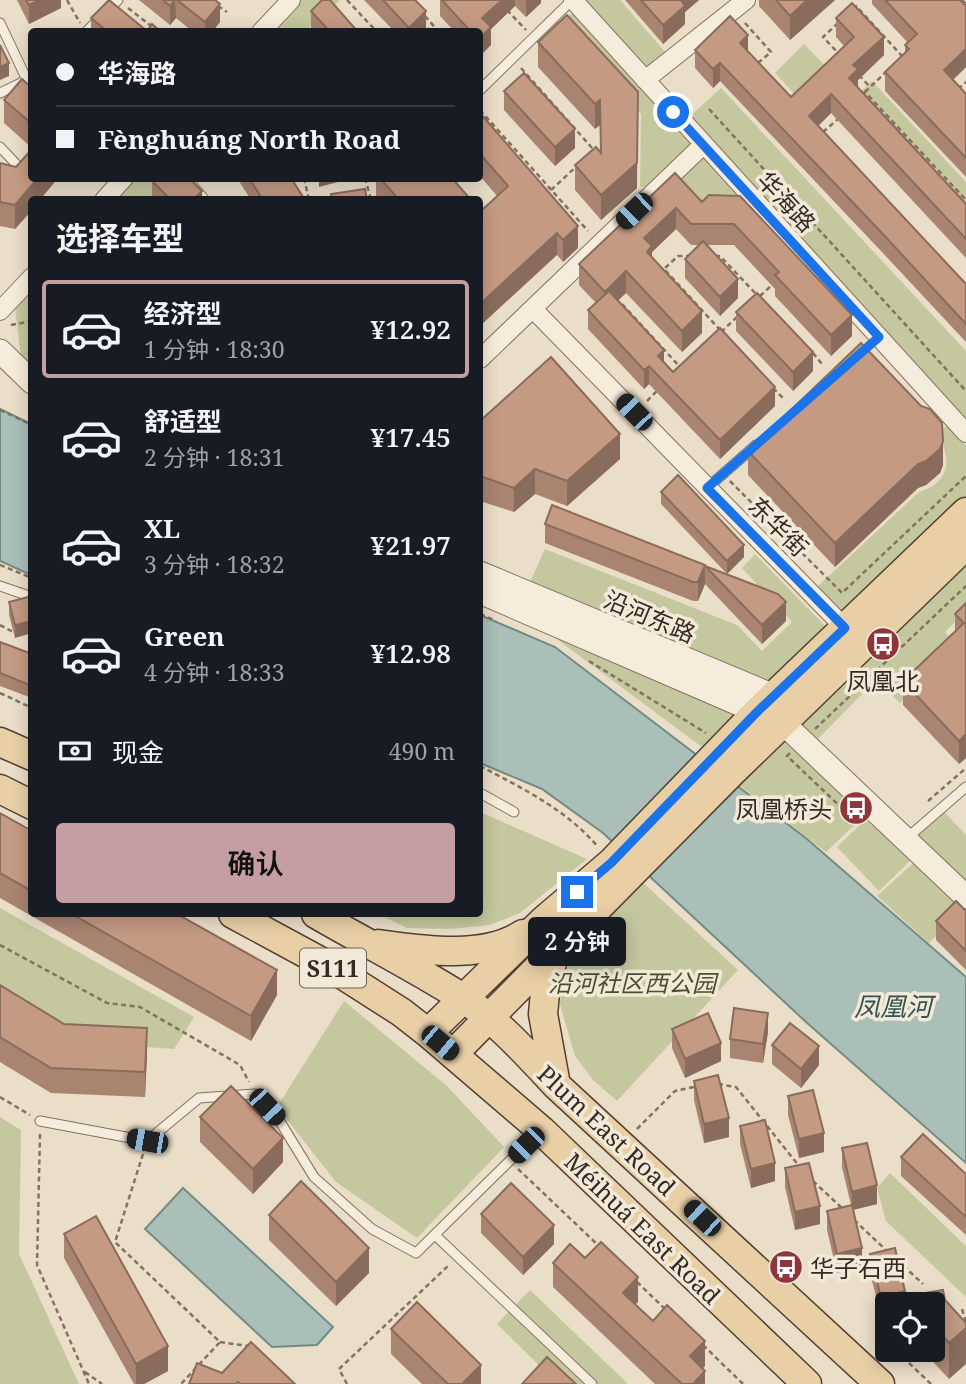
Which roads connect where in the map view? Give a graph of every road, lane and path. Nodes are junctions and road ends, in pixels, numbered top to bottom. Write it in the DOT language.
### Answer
graph roads {
  1 [pos="67,0"];
  2 [pos="118,0"];
  3 [pos="211,0"];
  4 [pos="291,0"];
  5 [pos="347,0"];
  6 [pos="573,0"];
  7 [pos="862,0"];
  8 [pos="962,0"];
  9 [pos="966,4"];
  10 [pos="739,5"];
  11 [pos="856,6"];
  12 [pos="129,8"];
  13 [pos="507,9"];
  14 [pos="419,10"];
  15 [pos="227,12"];
  16 [pos="848,13"];
  17 [pos="839,21"];
  18 [pos="0,23"];
  19 [pos="84,28"];
  20 [pos="90,28"];
  21 [pos="154,28"];
  22 [pos="265,28"];
  23 [pos="373,28"];
  24 [pos="435,28"];
  25 [pos="533,38"];
  26 [pos="909,51"];
  27 [pos="842,57"];
  28 [pos="903,57"];
  29 [pos="512,58"];
  30 [pos="897,62"];
  31 [pos="756,66"];
  32 [pos="851,67"];
  33 [pos="888,71"];
  34 [pos="28,76"];
  35 [pos="28,79"];
  36 [pos="645,80"];
  37 [pos="966,82"];
  38 [pos="483,87"];
  39 [pos="870,87"];
  40 [pos="865,92"];
  41 [pos="0,93"];
  42 [pos="961,97"];
  43 [pos="856,100"];
  44 [pos="709,109"];
  45 [pos="483,113"];
  46 [pos="840,116"];
  47 [pos="823,132"];
  48 [pos="703,145"];
  49 [pos="0,147"];
  50 [pos="594,150"];
  51 [pos="585,158"];
  52 [pos="19,167"];
  53 [pos="120,182"];
  54 [pos="189,182"];
  55 [pos="551,190"];
  56 [pos="108,196"];
  57 [pos="202,196"];
  58 [pos="966,200"];
  59 [pos="600,244"];
  60 [pos="699,256"];
  61 [pos="710,256"];
  62 [pos="777,280"];
  63 [pos="28,283"];
  64 [pos="622,304"];
  65 [pos="533,309"];
  66 [pos="740,314"];
  67 [pos="5,318"];
  68 [pos="28,321"];
  69 [pos="0,351"];
  70 [pos="813,354"];
  71 [pos="483,356"];
  72 [pos="822,363"];
  73 [pos="681,369"];
  74 [pos="0,374"];
  75 [pos="28,378"];
  76 [pos="765,379"];
  77 [pos="663,386"];
  78 [pos="966,391"];
  79 [pos="28,396"];
  80 [pos="783,398"];
  81 [pos="0,410"];
  82 [pos="634,412"];
  83 [pos="28,423"];
  84 [pos="966,433"];
  85 [pos="765,437"];
  86 [pos="723,474"];
  87 [pos="966,476"];
  88 [pos="707,488"];
  89 [pos="966,512"];
  90 [pos="966,545"];
  91 [pos="0,565"];
  92 [pos="483,574"];
  93 [pos="28,576"];
  94 [pos="0,586"];
  95 [pos="966,586"];
  96 [pos="483,593"];
  97 [pos="28,596"];
  98 [pos="483,615"];
  99 [pos="503,624"];
  100 [pos="0,625"];
  101 [pos="845,628"];
  102 [pos="18,635"];
  103 [pos="586,659"];
  104 [pos="0,693"];
  105 [pos="28,706"];
  106 [pos="779,718"];
  107 [pos="0,742"];
  108 [pos="28,754"];
  109 [pos="725,758"];
  110 [pos="483,768"];
  111 [pos="966,768"];
  112 [pos="966,787"];
  113 [pos="0,789"];
  114 [pos="483,795"];
  115 [pos="929,801"];
  116 [pos="28,803"];
  117 [pos="514,812"];
  118 [pos="847,812"];
  119 [pos="905,839"];
  120 [pos="621,863"];
  121 [pos="966,897"];
  122 [pos="239,917"];
  123 [pos="321,917"];
  124 [pos="543,921"];
  125 [pos="363,942"];
  126 [pos="0,945"];
  127 [pos="557,947"];
  128 [pos="462,998"];
  129 [pos="488,1018"];
  130 [pos="428,1033"];
  131 [pos="453,1054"];
  132 [pos="711,1084"];
  133 [pos="556,1085"];
  134 [pos="699,1086"];
  135 [pos="256,1094"];
  136 [pos="0,1097"];
  137 [pos="40,1121"];
  138 [pos="541,1130"];
  139 [pos="147,1141"];
  140 [pos="622,1144"];
  141 [pos="510,1161"];
  142 [pos="803,1173"];
  143 [pos="813,1182"];
  144 [pos="843,1210"];
  145 [pos="853,1219"];
  146 [pos="435,1235"];
  147 [pos="607,1254"];
  148 [pos="458,1256"];
  149 [pos="636,1282"];
  150 [pos="923,1284"];
  151 [pos="962,1309"];
  152 [pos="666,1310"];
  153 [pos="966,1322"];
  154 [pos="695,1338"];
  155 [pos="220,1342"];
  156 [pos="250,1346"];
  157 [pos="909,1363"];
  158 [pos="83,1371"];
  159 [pos="89,1384"];
  160 [pos="102,1384"];
  161 [pos="181,1384"];
  162 [pos="347,1384"];
  163 [pos="592,1384"];
  164 [pos="743,1384"];
  165 [pos="807,1384"];
  166 [pos="880,1384"];
  167 [pos="931,1384"];
  1 -- 19 [label="path"];
  2 -- 20 [label="lane"];
  3 -- 15 [label="path"];
  4 -- 22 [label="street"];
  5 -- 23 [label="path"];
  6 -- 25 [label="lane"];
  6 -- 36 [label="street, 华海路"];
  7 -- 11 [label="path"];
  8 -- 9 [label="path"];
  10 -- 31 [label="path"];
  10 -- 36 [label="street"];
  11 -- 16 [label="path"];
  11 -- 28 [label="path"];
  12 -- 21 [label="path"];
  13 -- 25 [label="path"];
  14 -- 24 [label="path"];
  17 -- 27 [label="path"];
  18 -- 34 [label="lane"];
  25 -- 29 [label="lane"];
  26 -- 28 [label="path"];
  28 -- 30 [label="path"];
  29 -- 38 [label="lane"];
  29 -- 50 [label="path"];
  32 -- 39 [label="path"];
  33 -- 39 [label="path"];
  35 -- 41 [label="lane"];
  36 -- 48 [label="street, 华海路"];
  37 -- 42 [label="path"];
  39 -- 40 [label="path"];
  40 -- 43 [label="path"];
  40 -- 58 [label="path"];
  44 -- 78 [label="path"];
  45 -- 55 [label="path"];
  46 -- 47 [label="path"];
  48 -- 59 [label="street"];
  48 -- 84 [label="street, 华海路"];
  49 -- 52 [label="lane"];
  51 -- 55 [label="path"];
  53 -- 56 [label="street"];
  54 -- 57 [label="lane"];
  55 -- 59 [label="path"];
  59 -- 65 [label="street"];
  60 -- 66 [label="path"];
  61 -- 62 [label="path"];
  63 -- 67 [label="street"];
  64 -- 73 [label="path"];
  65 -- 71 [label="street"];
  65 -- 82 [label="street, 东华街"];
  67 -- 68 [label="path"];
  69 -- 75 [label="street"];
  70 -- 72 [label="path"];
  74 -- 79 [label="street"];
  76 -- 80 [label="path"];
  77 -- 82 [label="path"];
  81 -- 83 [label="path"];
  82 -- 88 [label="street, 东华街"];
  85 -- 86 [label="lane"];
  86 -- 87 [label="path"];
  86 -- 88 [label="lane"];
  88 -- 101 [label="street, 东华街"];
  89 -- 101 [label="main road"];
  90 -- 106 [label="main road"];
  91 -- 93 [label="path"];
  92 -- 106 [label="street, 沿河东路"];
  94 -- 97 [label="lane"];
  95 -- 106 [label="path"];
  96 -- 106 [label="street, 沿河东路"];
  98 -- 99 [label="path"];
  100 -- 102 [label="path"];
  101 -- 106 [label="main road"];
  103 -- 109 [label="path"];
  104 -- 105 [label="path"];
  106 -- 109 [label="main road"];
  106 -- 118 [label="path"];
  106 -- 119 [label="street, 沿河东路"];
  107 -- 108 [label="main road"];
  109 -- 120 [label="main road"];
  110 -- 120 [label="path"];
  111 -- 115 [label="path"];
  112 -- 119 [label="lane"];
  113 -- 116 [label="main road"];
  114 -- 117 [label="lane"];
  119 -- 121 [label="street, 沿河东路"];
  120 -- 124 [label="main road"];
  120 -- 127 [label="main road"];
  122 -- 130 [label="main road, Méihuá East Road / S111"];
  123 -- 125 [label="main road, S111"];
  124 -- 125 [label="main road"];
  124 -- 128 [label="main road"];
  125 -- 128 [label="main road, S111"];
  126 -- 135 [label="path"];
  127 -- 129 [label="main road"];
  127 -- 133 [label="main road"];
  128 -- 129 [label="main road, S111"];
  128 -- 130 [label="main road"];
  129 -- 131 [label="main road"];
  129 -- 133 [label="main road, Plum East Road / S111"];
  130 -- 131 [label="main road, Méihuá East Road / S111"];
  131 -- 138 [label="main road, Méihuá East Road / S111"];
  132 -- 142 [label="path"];
  133 -- 140 [label="main road, Plum East Road / S111"];
  134 -- 140 [label="path"];
  135 -- 139 [label="lane"];
  135 -- 146 [label="lane"];
  136 -- 137 [label="path"];
  137 -- 139 [label="lane"];
  137 -- 158 [label="path"];
  138 -- 141 [label="lane"];
  138 -- 165 [label="main road, Méihuá East Road / S111"];
  139 -- 155 [label="path"];
  140 -- 166 [label="main road, Plum East Road / S111"];
  141 -- 146 [label="lane"];
  141 -- 147 [label="path"];
  143 -- 144 [label="path"];
  145 -- 150 [label="path"];
  146 -- 148 [label="lane"];
  148 -- 162 [label="path"];
  148 -- 163 [label="lane"];
  149 -- 152 [label="path"];
  151 -- 153 [label="path"];
  154 -- 164 [label="path"];
  155 -- 156 [label="path"];
  155 -- 161 [label="path"];
  157 -- 167 [label="path"];
  158 -- 159 [label="path"];
  158 -- 160 [label="path"];
}
